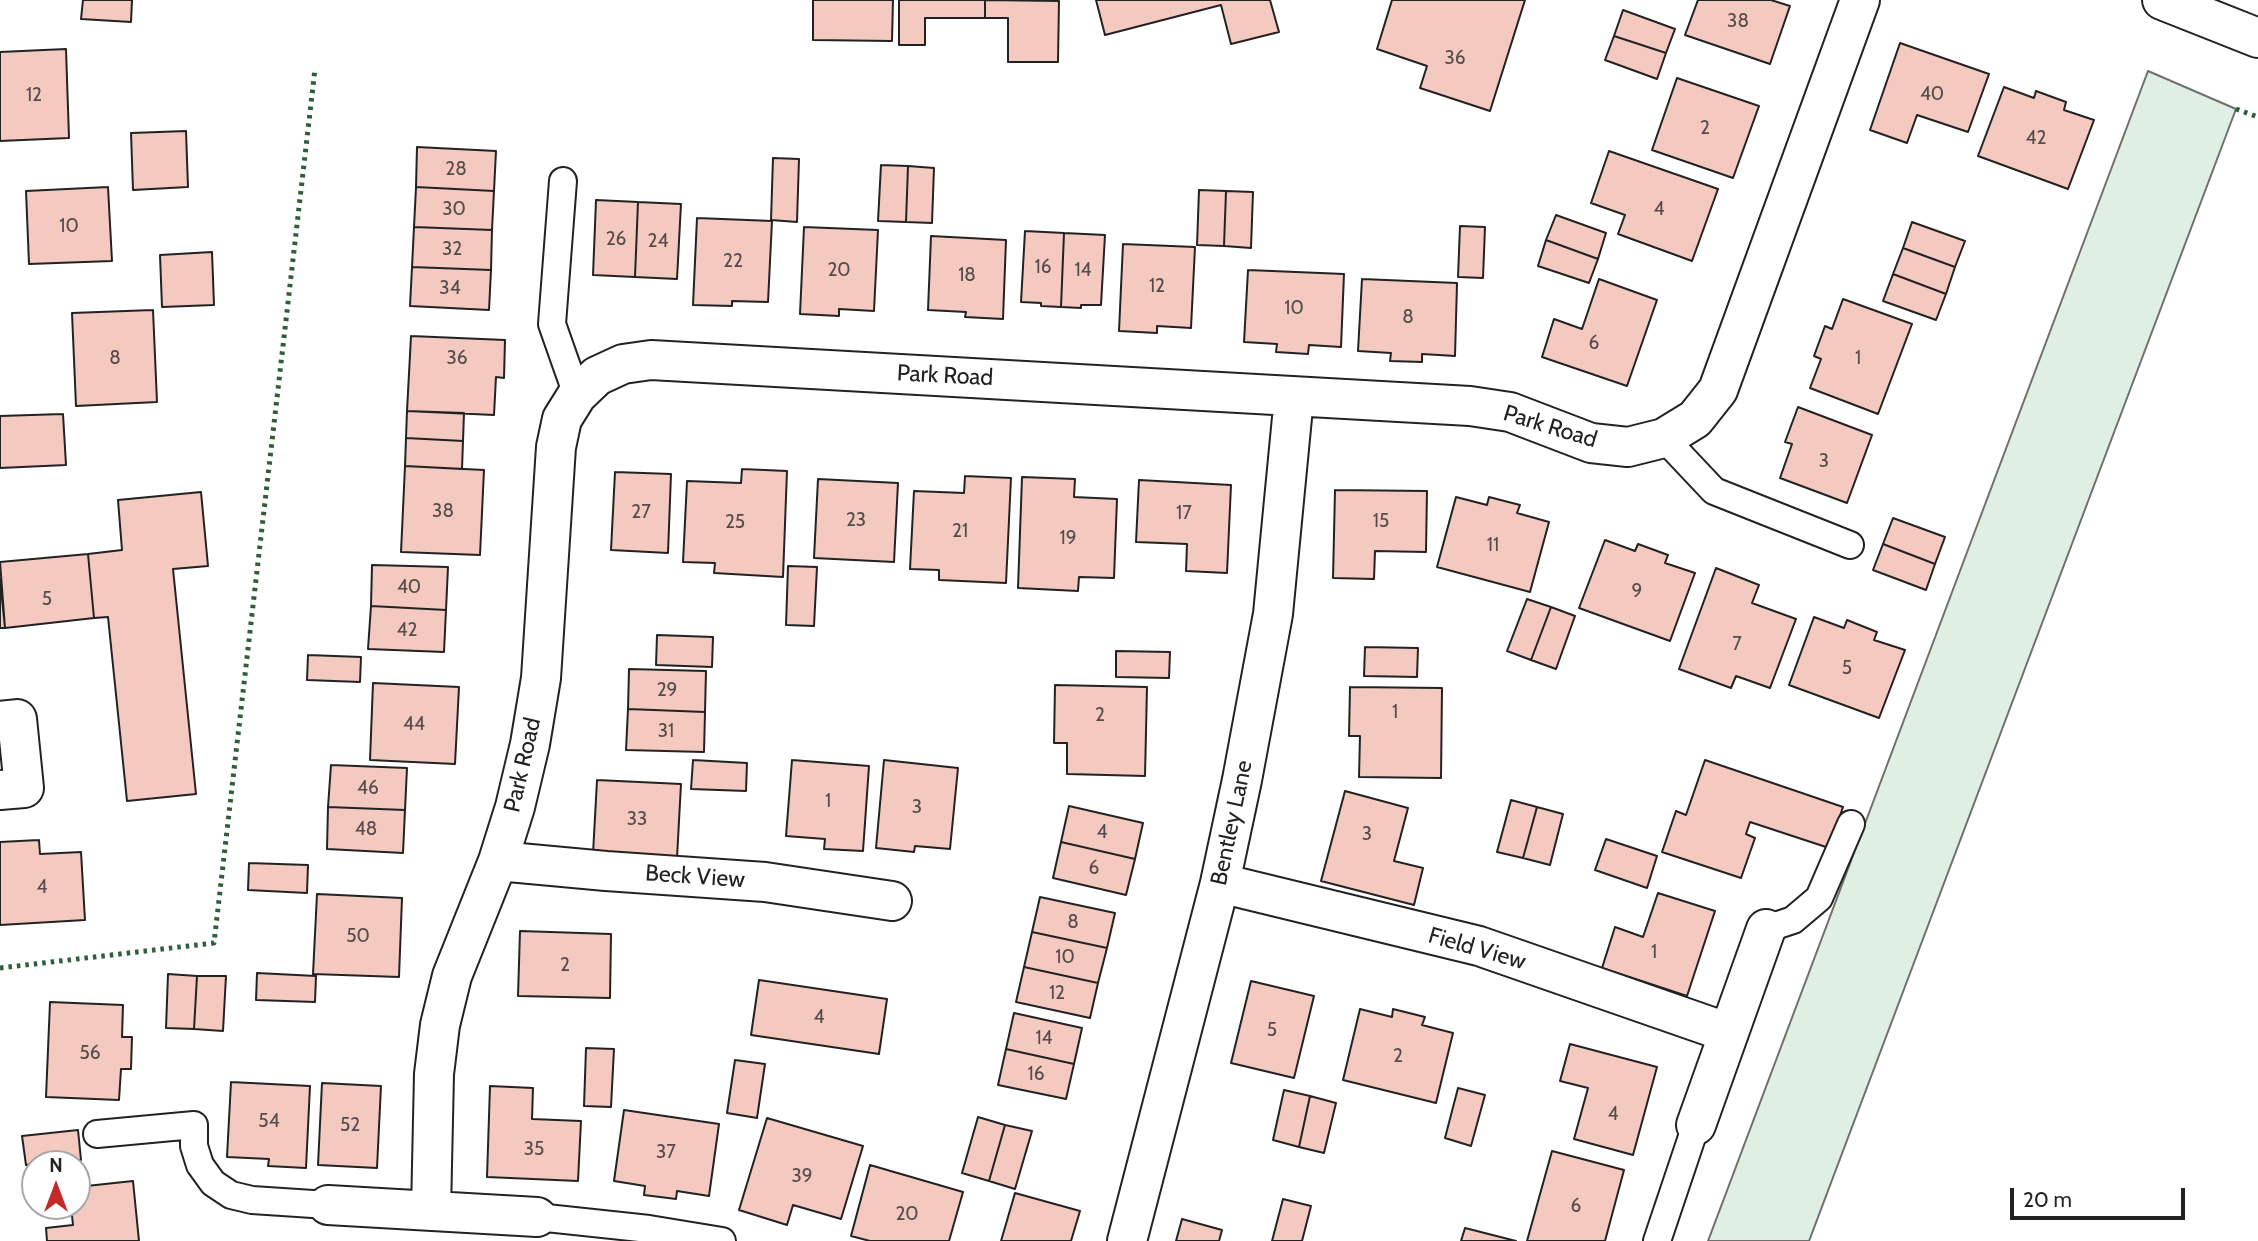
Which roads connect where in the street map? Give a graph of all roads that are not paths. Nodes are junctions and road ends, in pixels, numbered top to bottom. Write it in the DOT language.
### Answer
graph roads {
  1 [pos="1860,0"];
  2 [pos="2162,0"];
  3 [pos="2258,38"];
  4 [pos="563,181"];
  5 [pos="577,395"];
  6 [pos="1294,397"];
  7 [pos="1664,438"];
  8 [pos="1850,545"];
  9 [pos="0,721"];
  10 [pos="0,790"];
  11 [pos="1851,824"];
  12 [pos="498,861"];
  13 [pos="1220,883"];
  14 [pos="892,901"];
  15 [pos="1766,929"];
  16 [pos="1729,1033"];
  17 [pos="1696,1125"];
  18 [pos="97,1134"];
  19 [pos="328,1205"];
  20 [pos="431,1211"];
  21 [pos="537,1217"];
  22 [pos="722,1241"];
  23 [pos="1127,1241"];
  24 [pos="1657,1241"];
  1 -- 7 [label="street, Park Road"];
  2 -- 3 [label="street"];
  4 -- 5 [label="lane"];
  5 -- 6 [label="street, Park Road"];
  5 -- 12 [label="street, Park Road"];
  6 -- 7 [label="street, Park Road"];
  6 -- 13 [label="street, Bentley Lane"];
  7 -- 8 [label="lane"];
  9 -- 10 [label="street"];
  11 -- 15 [label="lane"];
  12 -- 14 [label="street, Beck View"];
  12 -- 20 [label="street, Park Road"];
  13 -- 16 [label="street, Field View"];
  13 -- 23 [label="street, Bentley Lane"];
  15 -- 16 [label="street"];
  16 -- 17 [label="street"];
  17 -- 24 [label="lane"];
  18 -- 19 [label="lane"];
  19 -- 20 [label="street"];
  20 -- 21 [label="street"];
  21 -- 22 [label="lane"];
}
